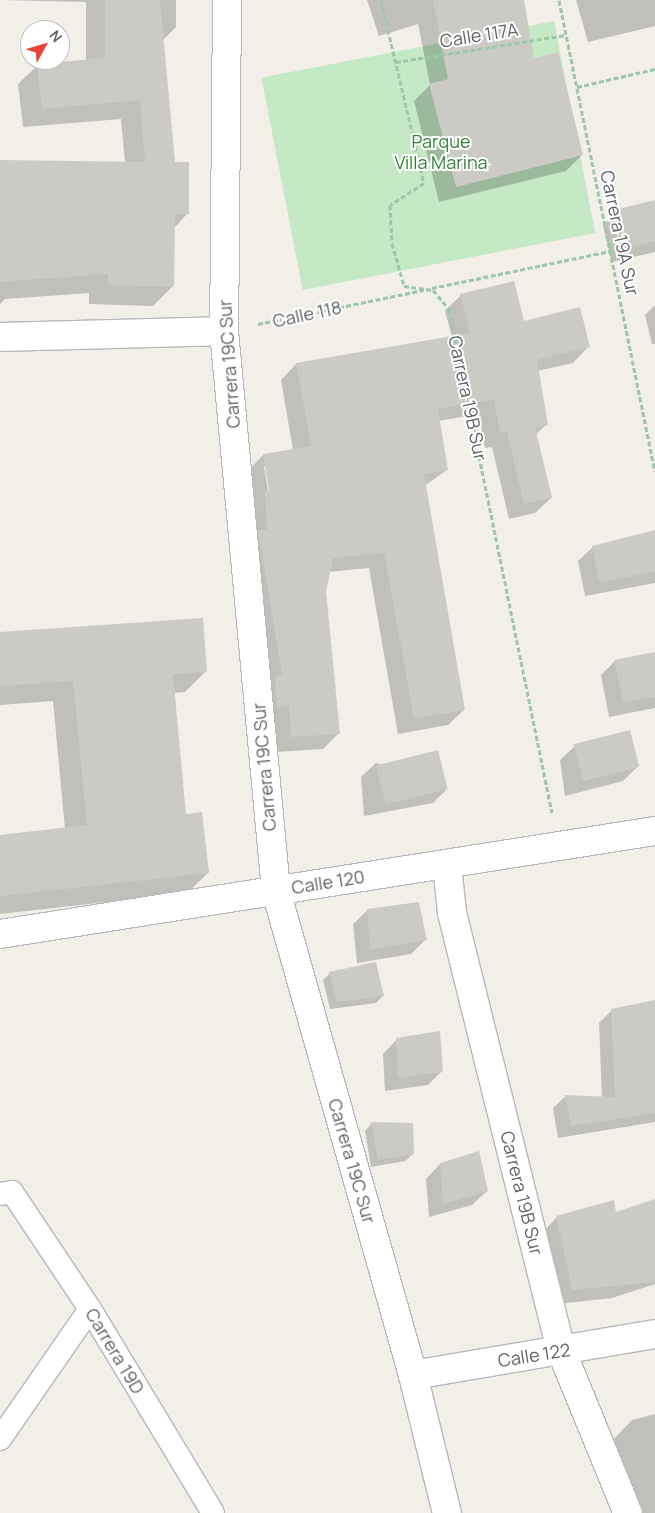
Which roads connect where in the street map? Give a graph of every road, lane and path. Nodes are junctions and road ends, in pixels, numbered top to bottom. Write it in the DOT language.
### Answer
graph roads {
  1 [pos="227,0"];
  2 [pos="381,0"];
  3 [pos="559,0"];
  4 [pos="566,35"];
  5 [pos="396,62"];
  6 [pos="655,69"];
  7 [pos="577,87"];
  8 [pos="610,251"];
  9 [pos="428,289"];
  10 [pos="224,331"];
  11 [pos="0,337"];
  12 [pos="655,470"];
  13 [pos="655,831"];
  14 [pos="559,846"];
  15 [pos="447,864"];
  16 [pos="276,891"];
  17 [pos="0,934"];
  18 [pos="6,1193"];
  19 [pos="90,1309"];
  20 [pos="655,1334"];
  21 [pos="561,1350"];
  22 [pos="413,1375"];
  23 [pos="0,1439"];
  24 [pos="213,1513"];
  25 [pos="446,1513"];
  26 [pos="628,1513"];
  1 -- 10 [label="street, Carrera 19C Sur"];
  2 -- 5 [label="path"];
  3 -- 4 [label="path, Carrera 19A Sur"];
  4 -- 5 [label="path, Calle 117A"];
  4 -- 7 [label="path, Carrera 19A Sur"];
  5 -- 9 [label="path"];
  6 -- 7 [label="path"];
  7 -- 8 [label="path, Carrera 19A Sur"];
  8 -- 9 [label="path, Calle 118"];
  8 -- 12 [label="path, Carrera 19A Sur"];
  9 -- 10 [label="path, Calle 118"];
  9 -- 14 [label="path, Carrera 19B Sur"];
  10 -- 11 [label="street"];
  10 -- 16 [label="street, Carrera 19C Sur"];
  13 -- 14 [label="street, Calle 120"];
  14 -- 15 [label="street, Calle 120"];
  15 -- 16 [label="street, Calle 120"];
  15 -- 21 [label="street, Carrera 19B Sur"];
  16 -- 17 [label="street, Calle 120"];
  16 -- 22 [label="street, Carrera 19C Sur"];
  18 -- 19 [label="lane, Carrera 19D"];
  19 -- 23 [label="lane"];
  19 -- 24 [label="lane, Carrera 19D"];
  20 -- 21 [label="street, Calle 122"];
  21 -- 22 [label="street, Calle 122"];
  21 -- 26 [label="street, Carrera 19B Sur"];
  22 -- 25 [label="street, Carrera 19C Sur"];
}
